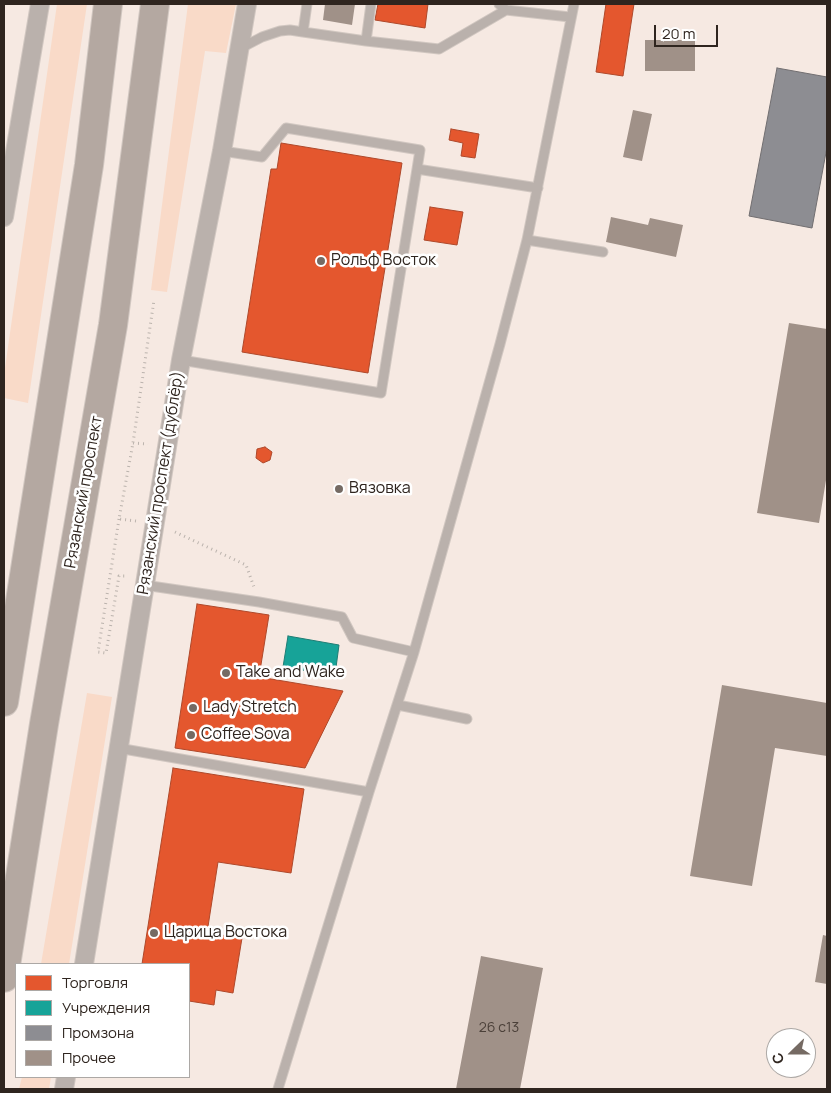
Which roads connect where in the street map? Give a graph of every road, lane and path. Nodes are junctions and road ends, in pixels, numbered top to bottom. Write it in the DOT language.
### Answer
graph roads {
  1 [pos="40,4"];
  2 [pos="108,4"];
  3 [pos="156,4"];
  4 [pos="247,4"];
  5 [pos="307,4"];
  6 [pos="368,4"];
  7 [pos="574,4"];
  8 [pos="502,7"];
  9 [pos="570,17"];
  10 [pos="303,32"];
  11 [pos="366,41"];
  12 [pos="240,48"];
  13 [pos="222,151"];
  14 [pos="417,169"];
  15 [pos="538,188"];
  16 [pos="4,217"];
  17 [pos="527,240"];
  18 [pos="603,252"];
  19 [pos="154,300"];
  20 [pos="181,360"];
  21 [pos="119,518"];
  22 [pos="135,530"];
  23 [pos="175,532"];
  24 [pos="129,571"];
  25 [pos="144,585"];
  26 [pos="259,602"];
  27 [pos="414,652"];
  28 [pos="4,702"];
  29 [pos="398,705"];
  30 [pos="467,719"];
  31 [pos="118,748"];
  32 [pos="369,792"];
  33 [pos="84,963"];
  34 [pos="4,978"];
  35 [pos="278,1089"];
  1 -- 16 [label="street"];
  2 -- 28 [label="main road"];
  3 -- 34 [label="main road, Рязанский проспект"];
  4 -- 12 [label="street, Рязанский проспект (дублёр)"];
  5 -- 10 [label="lane"];
  6 -- 11 [label="lane"];
  7 -- 9 [label="lane"];
  8 -- 9 [label="lane"];
  8 -- 11 [label="lane"];
  9 -- 15 [label="lane"];
  10 -- 11 [label="lane"];
  10 -- 12 [label="lane"];
  12 -- 13 [label="street, Рязанский проспект (дублёр)"];
  13 -- 14 [label="lane"];
  13 -- 20 [label="street, Рязанский проспект (дублёр)"];
  14 -- 15 [label="lane"];
  14 -- 20 [label="lane"];
  15 -- 17 [label="lane"];
  17 -- 18 [label="lane"];
  17 -- 27 [label="lane"];
  19 -- 21 [label="path"];
  20 -- 25 [label="street, Рязанский проспект (дублёр)"];
  21 -- 22 [label="path"];
  21 -- 24 [label="path"];
  23 -- 26 [label="path"];
  25 -- 26 [label="lane"];
  25 -- 31 [label="street, Рязанский проспект (дублёр)"];
  26 -- 27 [label="lane"];
  27 -- 29 [label="lane"];
  29 -- 30 [label="lane"];
  29 -- 32 [label="lane"];
  31 -- 32 [label="lane"];
  31 -- 33 [label="street, Рязанский проспект (дублёр)"];
  32 -- 35 [label="lane"];
}
